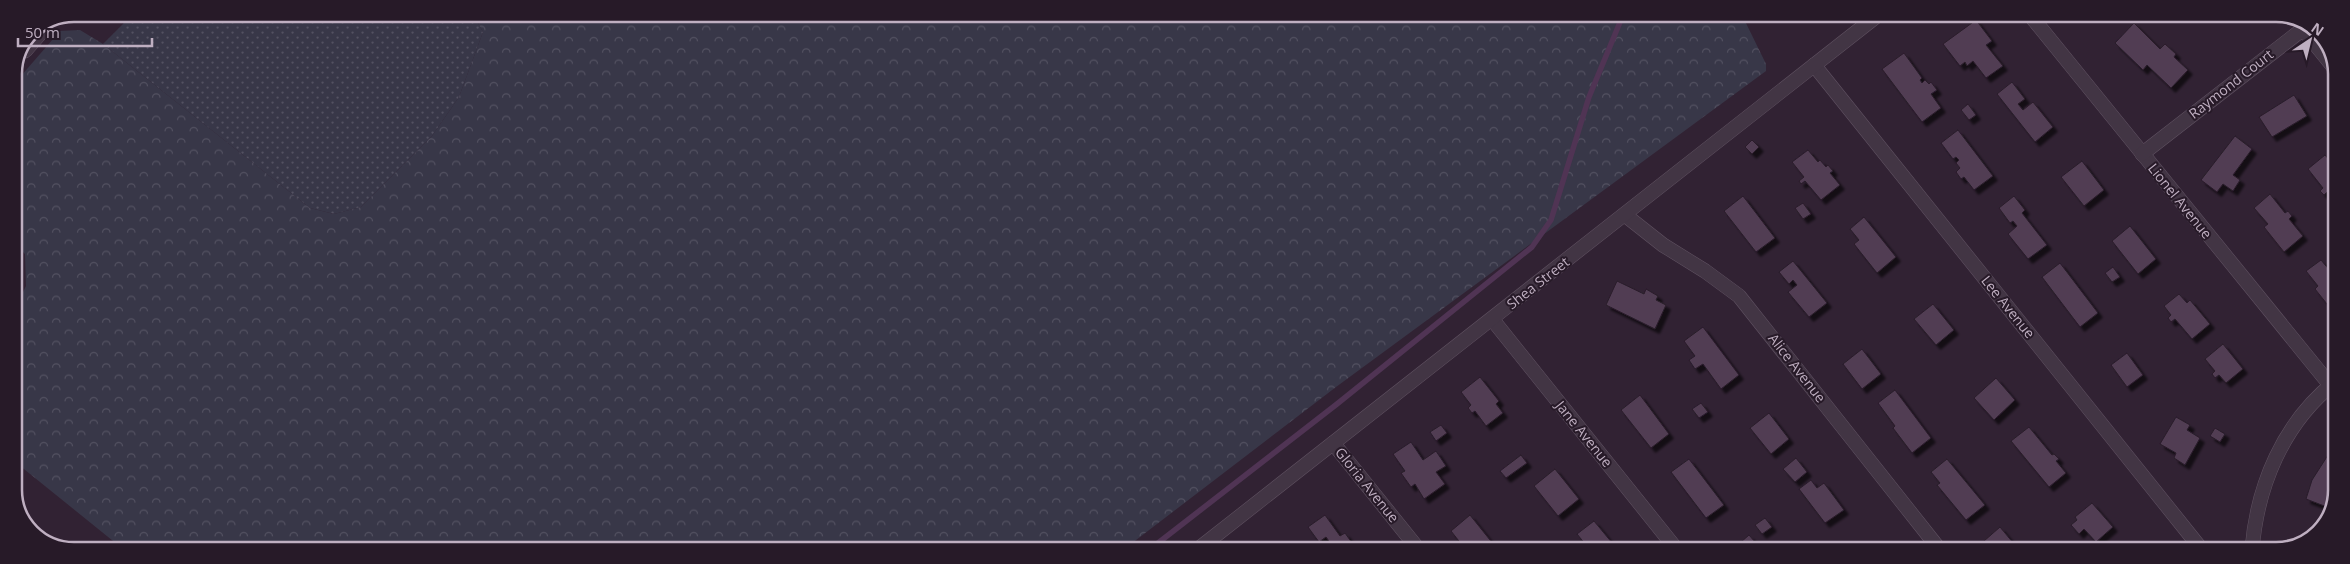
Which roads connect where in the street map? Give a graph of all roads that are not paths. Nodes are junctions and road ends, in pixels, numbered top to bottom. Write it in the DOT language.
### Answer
graph roads {
  1 [pos="1869,22"];
  2 [pos="2036,22"];
  3 [pos="2302,29"];
  4 [pos="2302,29"];
  5 [pos="2324,56"];
  6 [pos="1814,65"];
  7 [pos="2142,154"];
  8 [pos="1625,215"];
  9 [pos="1492,319"];
  10 [pos="2328,378"];
  11 [pos="2328,390"];
  12 [pos="1333,443"];
  13 [pos="1207,542"];
  14 [pos="1413,542"];
  15 [pos="1671,542"];
  16 [pos="1934,542"];
  17 [pos="2196,542"];
  18 [pos="2253,542"];
  1 -- 6 [label="street, Shea Street"];
  2 -- 7 [label="street, Lionel Avenue"];
  3 -- 7 [label="street, Raymond Court"];
  4 -- 5 [label="street, Raymond Court"];
  6 -- 8 [label="street, Shea Street"];
  6 -- 17 [label="street, Lee Avenue"];
  7 -- 10 [label="street, Lionel Avenue"];
  8 -- 9 [label="street, Shea Street"];
  8 -- 16 [label="street, Alice Avenue"];
  9 -- 12 [label="street, Shea Street"];
  9 -- 15 [label="street, Jane Avenue"];
  11 -- 18 [label="street"];
  12 -- 13 [label="street, Shea Street"];
  12 -- 14 [label="street, Gloria Avenue"];
}
